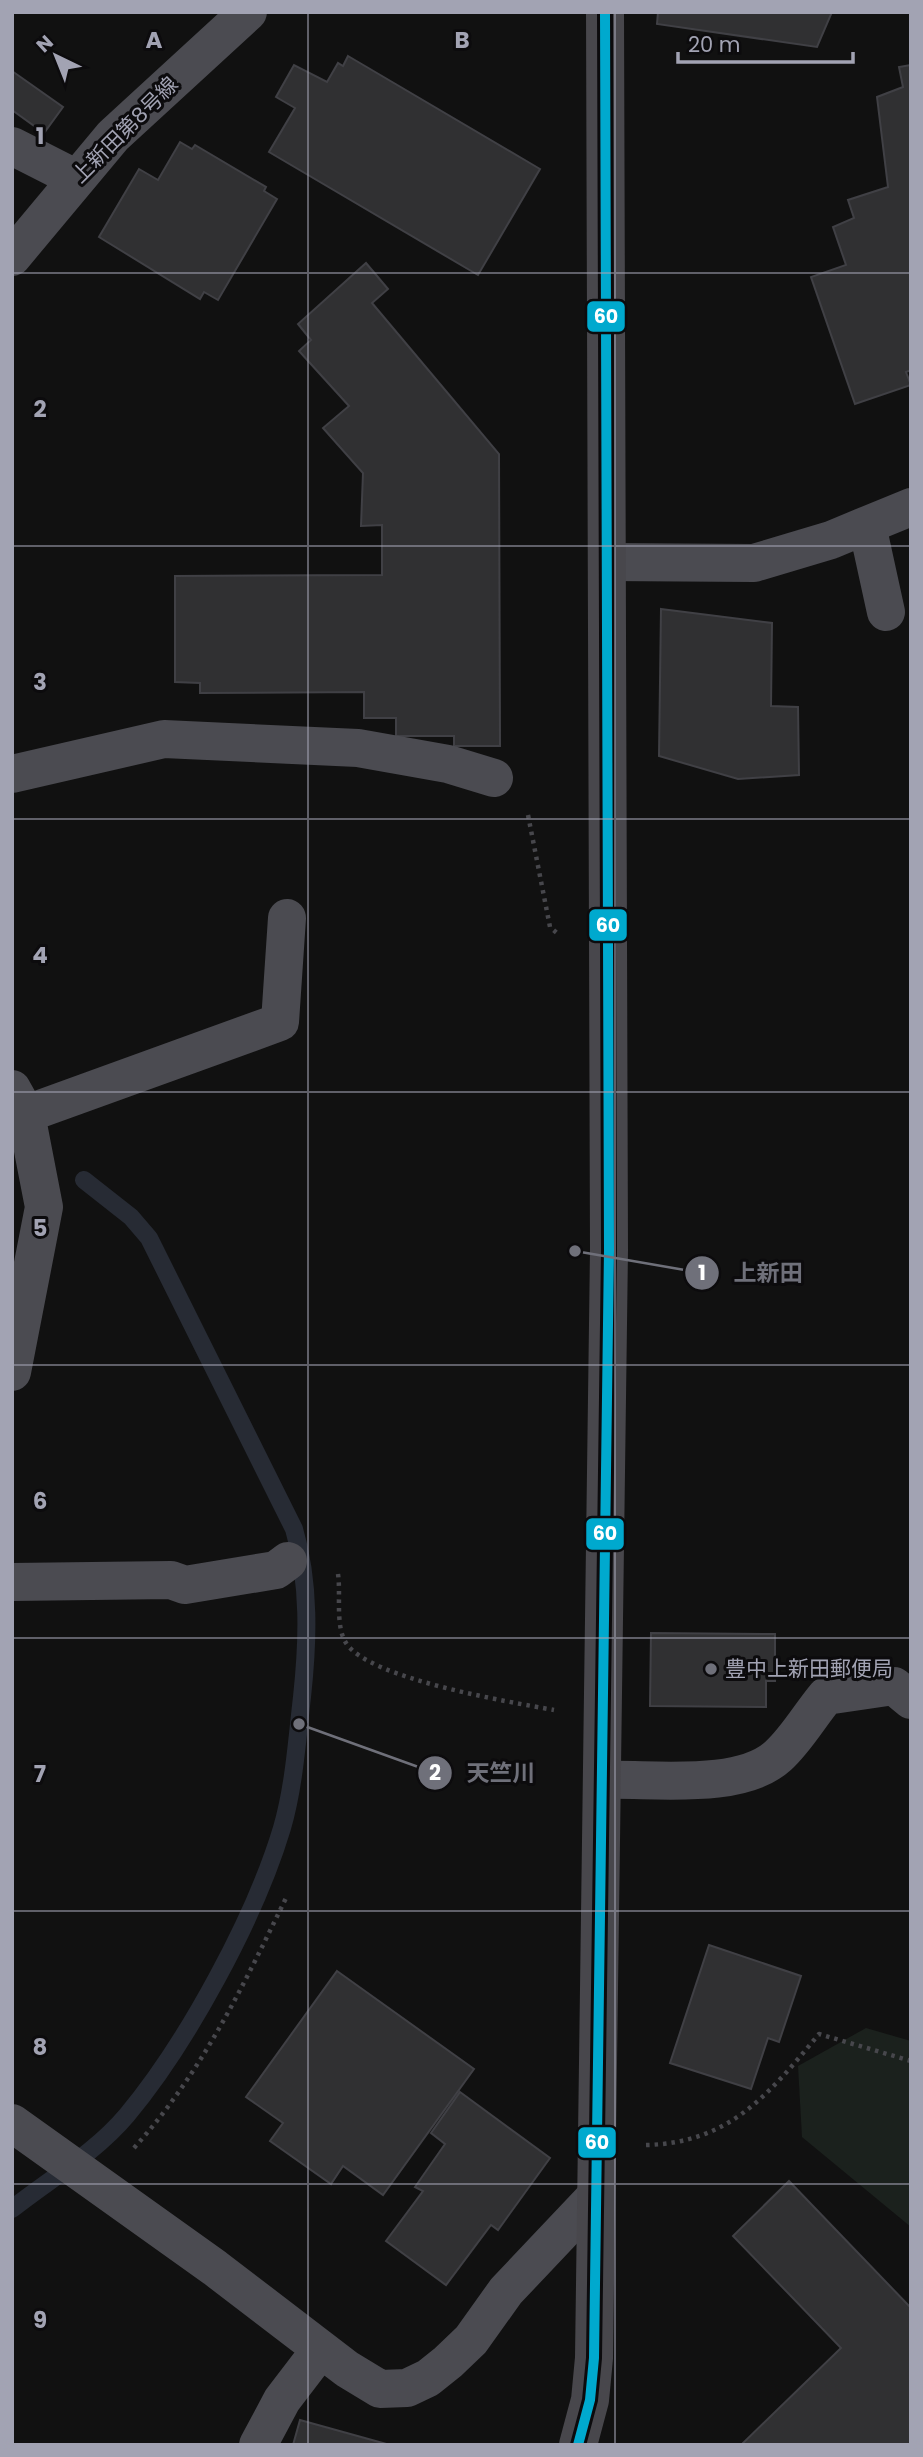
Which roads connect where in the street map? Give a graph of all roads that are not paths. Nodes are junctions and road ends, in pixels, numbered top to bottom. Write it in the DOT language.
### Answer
graph roads {
  1 [pos="248,12"];
  2 [pos="605,12"];
  3 [pos="12,146"];
  4 [pos="75,178"];
  5 [pos="12,257"];
  6 [pos="911,507"];
  7 [pos="867,525"];
  8 [pos="608,562"];
  9 [pos="886,612"];
  10 [pos="12,774"];
  11 [pos="494,778"];
  12 [pos="287,918"];
  13 [pos="19,1102"];
  14 [pos="28,1208"];
  15 [pos="12,1372"];
  16 [pos="288,1561"];
  17 [pos="12,1582"];
  18 [pos="911,1700"];
  19 [pos="603,1780"];
  20 [pos="12,2123"];
  21 [pos="594,2198"];
  22 [pos="321,2349"];
  23 [pos="258,2445"];
  24 [pos="578,2445"];
  1 -- 4 [label="street, 上新田第8号線"];
  2 -- 8 [label="main road"];
  3 -- 4 [label="street"];
  4 -- 5 [label="street, 上新田第8号線"];
  6 -- 7 [label="street"];
  7 -- 8 [label="street"];
  7 -- 9 [label="street"];
  8 -- 19 [label="main road"];
  10 -- 11 [label="street"];
  12 -- 13 [label="street"];
  13 -- 14 [label="street"];
  14 -- 15 [label="street"];
  16 -- 17 [label="street"];
  18 -- 19 [label="street"];
  19 -- 21 [label="main road"];
  20 -- 22 [label="street"];
  21 -- 22 [label="street"];
  21 -- 24 [label="main road"];
  22 -- 23 [label="street"];
}
